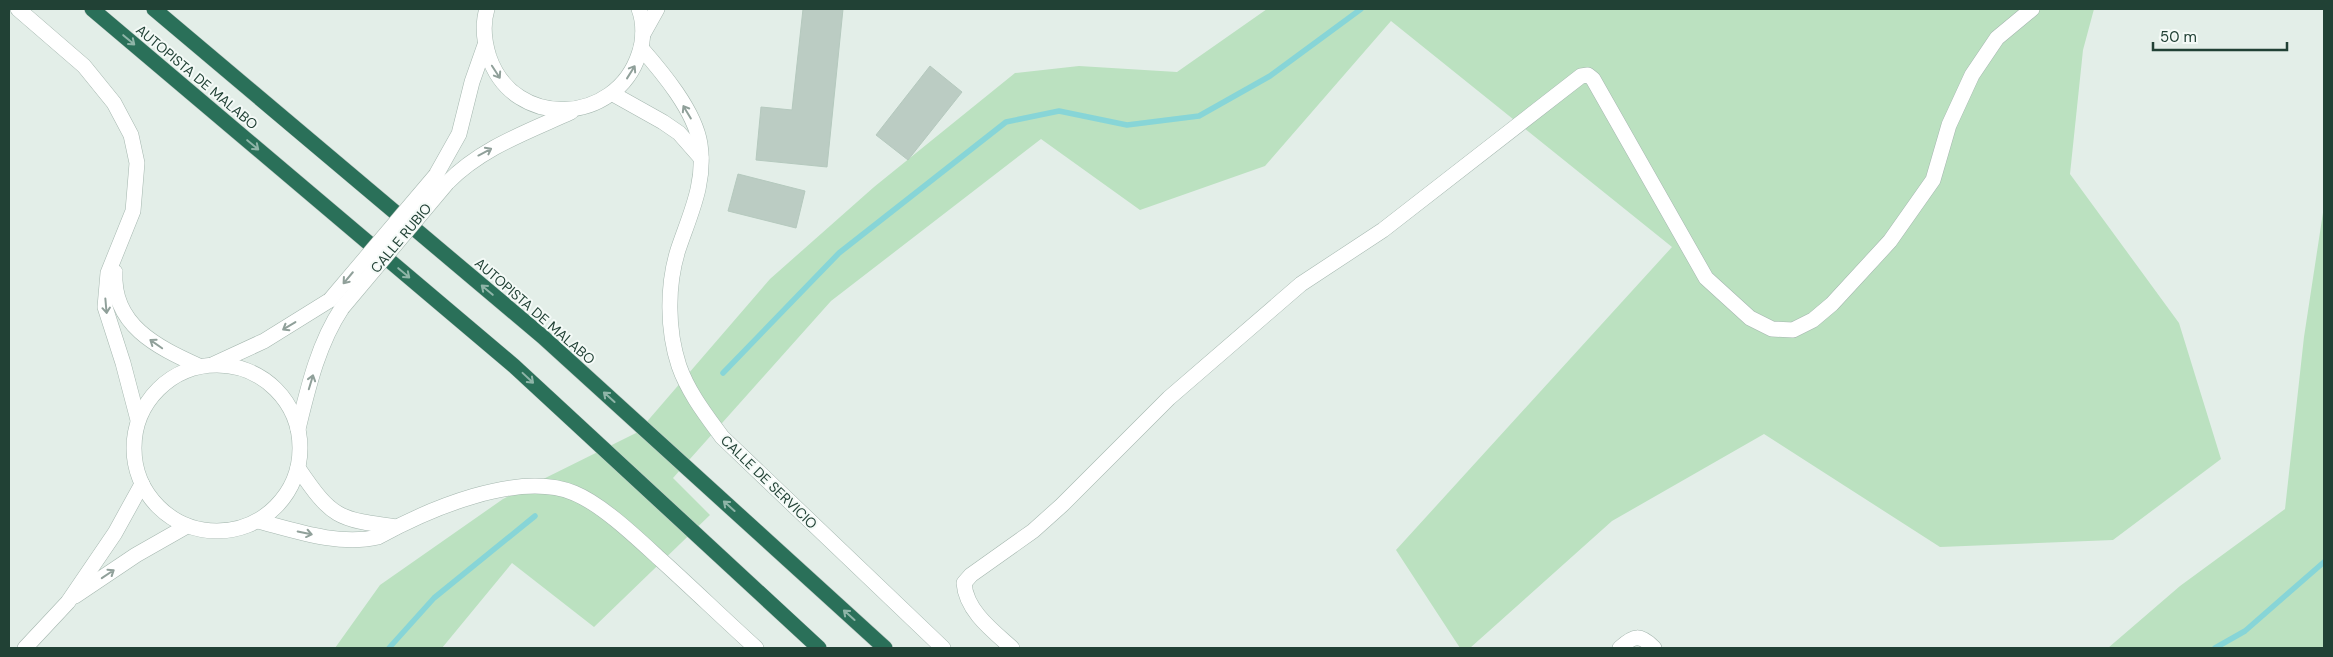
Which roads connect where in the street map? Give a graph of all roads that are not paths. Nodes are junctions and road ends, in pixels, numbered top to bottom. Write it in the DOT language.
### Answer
graph roads {
  1 [pos="18,9"];
  2 [pos="92,9"];
  3 [pos="154,9"];
  4 [pos="639,9"];
  5 [pos="657,9"];
  6 [pos="2032,9"];
  7 [pos="484,11"];
  8 [pos="642,41"];
  9 [pos="485,45"];
  10 [pos="613,94"];
  11 [pos="574,110"];
  12 [pos="702,158"];
  13 [pos="442,179"];
  14 [pos="115,259"];
  15 [pos="336,304"];
  16 [pos="207,365"];
  17 [pos="138,420"];
  18 [pos="298,429"];
  19 [pos="298,468"];
  20 [pos="142,484"];
  21 [pos="258,521"];
  22 [pos="187,526"];
  23 [pos="396,527"];
  24 [pos="68,602"];
  25 [pos="25,648"];
  26 [pos="756,648"];
  27 [pos="820,648"];
  28 [pos="885,648"];
  29 [pos="943,648"];
  30 [pos="1012,648"];
  31 [pos="1620,648"];
  32 [pos="1654,648"];
  1 -- 14 [label="street"];
  2 -- 27 [label="highway, AUTOPISTA DE MALABO, one-way"];
  28 -- 3 [label="highway, AUTOPISTA DE MALABO, one-way"];
  4 -- 8 [label="street"];
  5 -- 8 [label="street"];
  6 -- 30 [label="street"];
  7 -- 9 [label="street"];
  10 -- 8 [label="street, one-way"];
  12 -- 8 [label="street, CALLE DE SERVICIO, one-way"];
  9 -- 11 [label="street, one-way"];
  9 -- 13 [label="street, CALLE RUBIO"];
  10 -- 11 [label="street"];
  10 -- 12 [label="street"];
  13 -- 11 [label="street, CALLE RUBIO, one-way"];
  12 -- 29 [label="street, CALLE DE SERVICIO"];
  13 -- 15 [label="street, CALLE RUBIO, bridge"];
  16 -- 14 [label="street, one-way"];
  14 -- 17 [label="street, one-way"];
  15 -- 16 [label="street, CALLE RUBIO, one-way"];
  18 -- 15 [label="street, CALLE RUBIO, one-way"];
  16 -- 17 [label="street"];
  16 -- 18 [label="street"];
  17 -- 20 [label="street"];
  18 -- 19 [label="street"];
  19 -- 21 [label="street"];
  19 -- 23 [label="street"];
  20 -- 22 [label="street"];
  20 -- 24 [label="street"];
  21 -- 22 [label="street"];
  21 -- 23 [label="street, one-way"];
  24 -- 22 [label="street, one-way"];
  23 -- 26 [label="street"];
  24 -- 25 [label="street"];
  31 -- 32 [label="street"];
}
